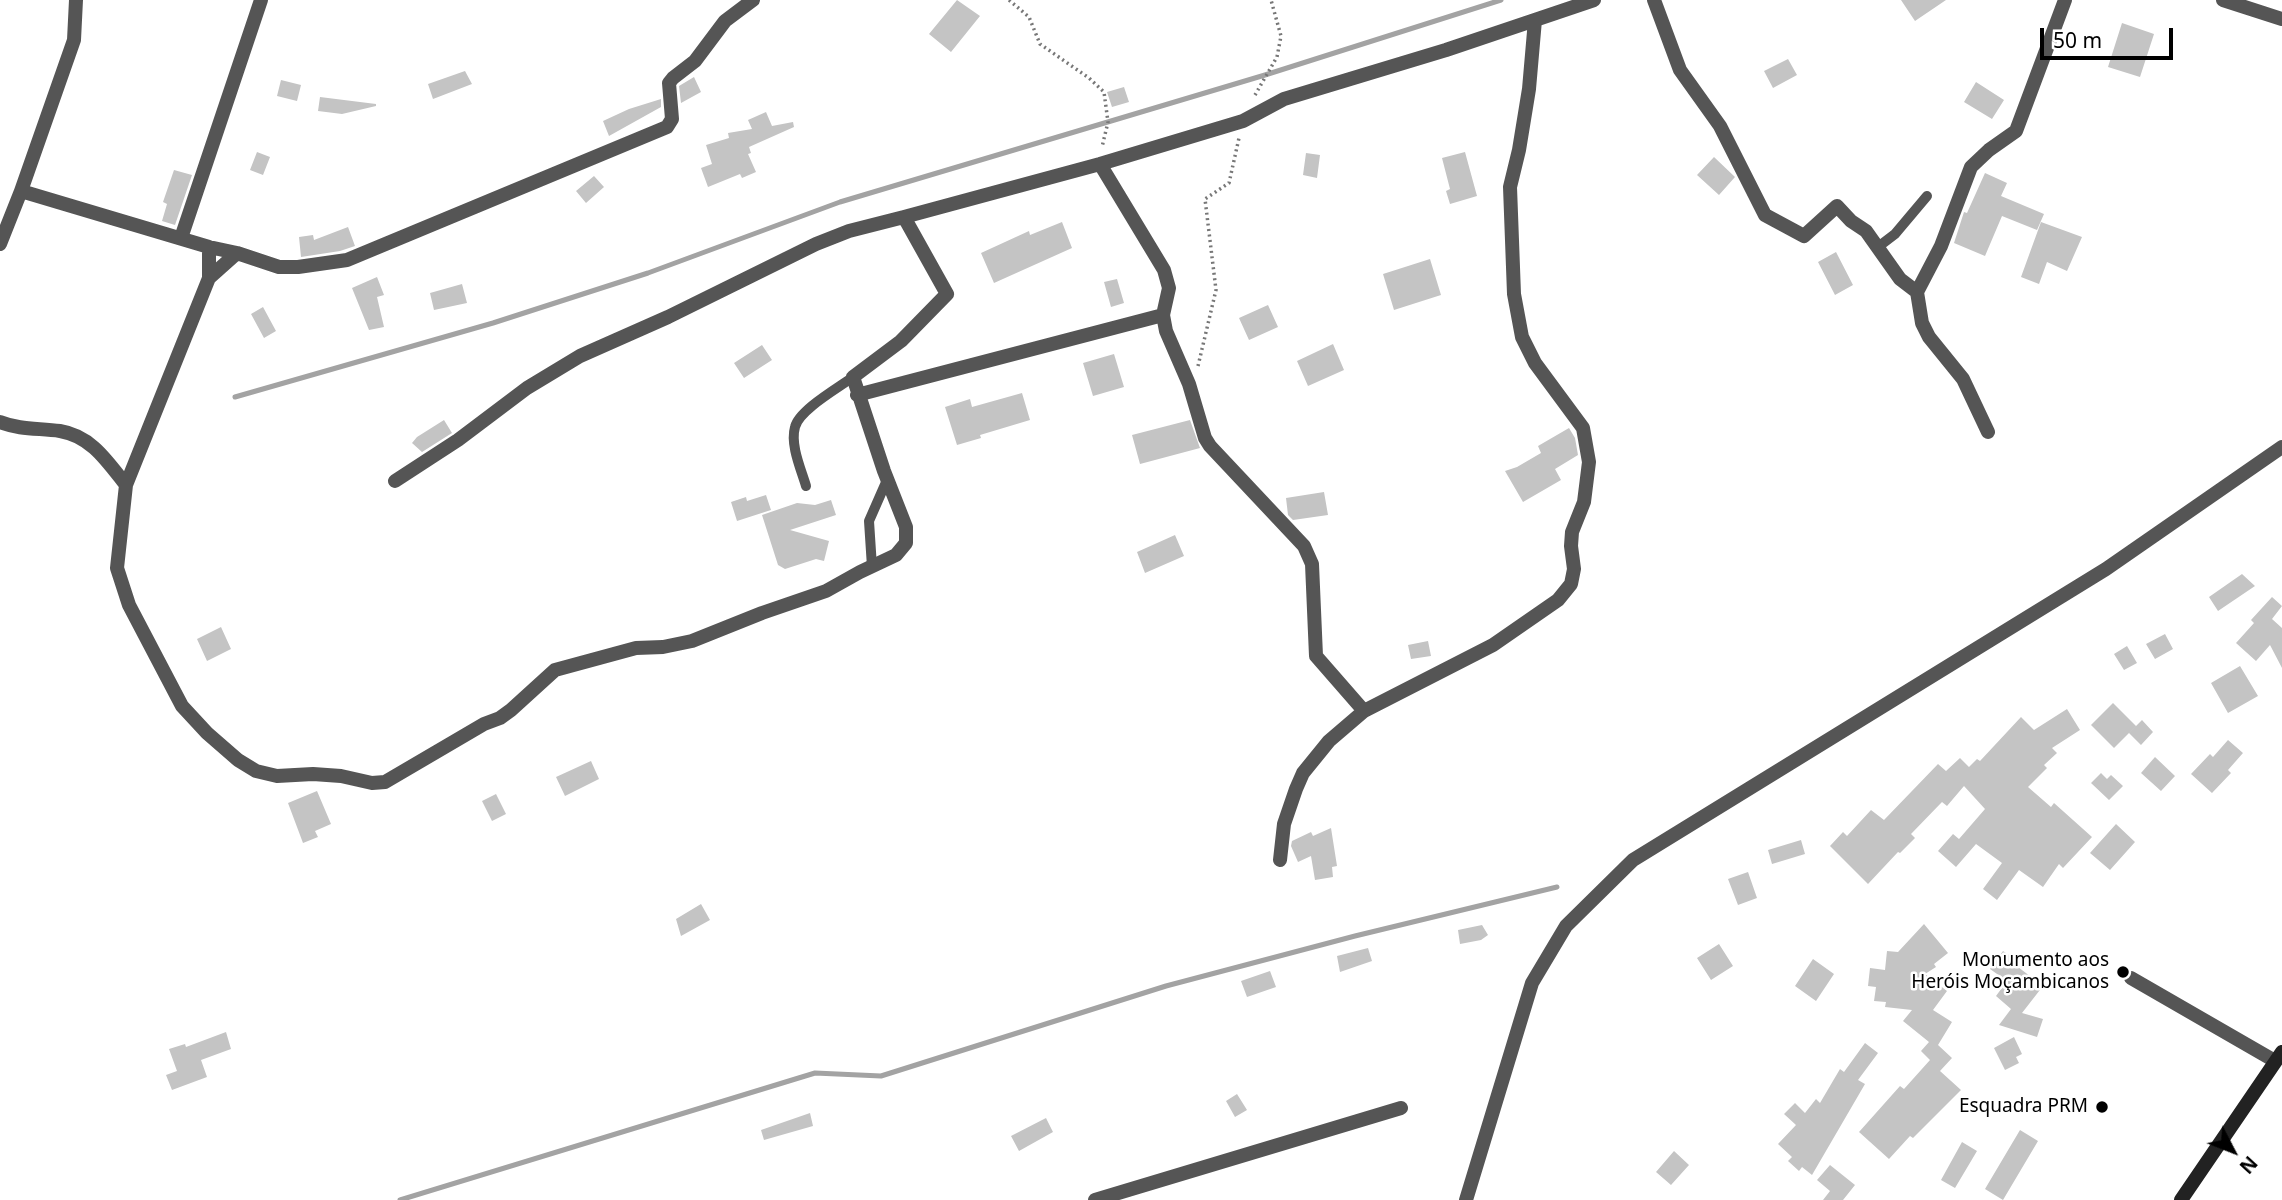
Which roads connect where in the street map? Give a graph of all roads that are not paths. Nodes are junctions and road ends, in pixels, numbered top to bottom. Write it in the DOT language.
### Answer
graph roads {
  1 [pos="76,0"];
  2 [pos="261,0"];
  3 [pos="753,0"];
  4 [pos="1594,0"];
  5 [pos="1654,0"];
  6 [pos="2065,0"];
  7 [pos="2223,0"];
  8 [pos="2282,19"];
  9 [pos="1535,20"];
  10 [pos="1100,164"];
  11 [pos="21,191"];
  12 [pos="1927,196"];
  13 [pos="904,218"];
  14 [pos="181,238"];
  15 [pos="0,244"];
  16 [pos="209,247"];
  17 [pos="1878,247"];
  18 [pos="237,253"];
  19 [pos="209,278"];
  20 [pos="1917,292"];
  21 [pos="1164,315"];
  22 [pos="853,377"];
  23 [pos="858,395"];
  24 [pos="0,422"];
  25 [pos="1988,432"];
  26 [pos="2282,447"];
  27 [pos="887,480"];
  28 [pos="395,481"];
  29 [pos="126,485"];
  30 [pos="806,486"];
  31 [pos="872,567"];
  32 [pos="1364,712"];
  33 [pos="1280,860"];
  34 [pos="2132,978"];
  35 [pos="2278,1056"];
  36 [pos="1401,1108"];
  37 [pos="1096,1200"];
  38 [pos="1466,1200"];
  39 [pos="2181,1200"];
  1 -- 11 [label="street"];
  2 -- 14 [label="street"];
  3 -- 18 [label="street"];
  4 -- 9 [label="street"];
  5 -- 17 [label="street"];
  6 -- 20 [label="street"];
  7 -- 8 [label="street"];
  9 -- 10 [label="street"];
  9 -- 32 [label="street"];
  10 -- 13 [label="street"];
  10 -- 21 [label="street"];
  11 -- 14 [label="street"];
  11 -- 15 [label="street"];
  12 -- 17 [label="lane"];
  13 -- 22 [label="street"];
  13 -- 28 [label="street"];
  14 -- 16 [label="street"];
  16 -- 18 [label="street"];
  16 -- 19 [label="street"];
  17 -- 20 [label="street"];
  18 -- 19 [label="street"];
  19 -- 29 [label="street"];
  20 -- 25 [label="street"];
  21 -- 23 [label="street"];
  21 -- 32 [label="street"];
  22 -- 23 [label="street"];
  22 -- 30 [label="lane"];
  23 -- 27 [label="street"];
  24 -- 29 [label="street"];
  26 -- 38 [label="street"];
  27 -- 31 [label="lane"];
  27 -- 31 [label="street"];
  29 -- 31 [label="street"];
  32 -- 33 [label="street"];
  34 -- 35 [label="street"];
  35 -- 39 [label="main road"];
  36 -- 37 [label="street"];
}
